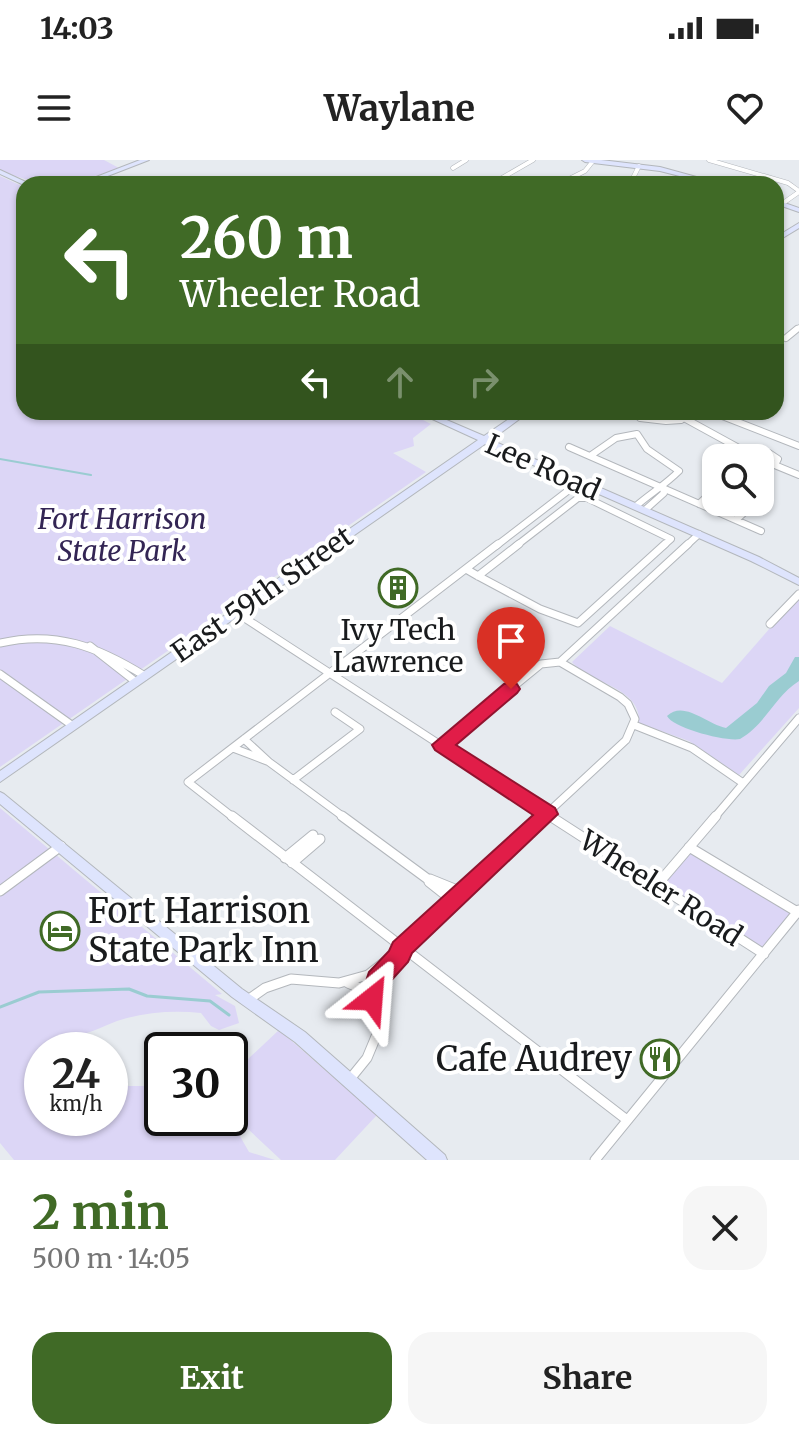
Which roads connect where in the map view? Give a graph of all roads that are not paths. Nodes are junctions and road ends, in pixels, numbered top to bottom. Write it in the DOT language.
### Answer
graph roads {
  1 [pos="146,160"];
  2 [pos="466,160"];
  3 [pos="533,160"];
  4 [pos="585,160"];
  5 [pos="712,160"];
  6 [pos="593,161"];
  7 [pos="639,166"];
  8 [pos="453,168"];
  9 [pos="103,176"];
  10 [pos="505,176"];
  11 [pos="575,176"];
  12 [pos="634,176"];
  13 [pos="683,176"];
  14 [pos="767,176"];
  15 [pos="799,327"];
  16 [pos="786,338"];
  17 [pos="440,420"];
  18 [pos="449,420"];
  19 [pos="513,420"];
  20 [pos="657,420"];
  21 [pos="672,420"];
  22 [pos="688,420"];
  23 [pos="733,420"];
  24 [pos="666,421"];
  25 [pos="486,439"];
  26 [pos="731,444"];
  27 [pos="797,444"];
  28 [pos="569,447"];
  29 [pos="590,456"];
  30 [pos="774,465"];
  31 [pos="799,475"];
  32 [pos="578,483"];
  33 [pos="663,488"];
  34 [pos="622,500"];
  35 [pos="702,501"];
  36 [pos="699,504"];
  37 [pos="610,509"];
  38 [pos="645,510"];
  39 [pos="740,516"];
  40 [pos="736,520"];
  41 [pos="642,523"];
  42 [pos="761,531"];
  43 [pos="699,534"];
  44 [pos="759,561"];
  45 [pos="466,569"];
  46 [pos="799,575"];
  47 [pos="478,576"];
  48 [pos="799,582"];
  49 [pos="799,594"];
  50 [pos="237,613"];
  51 [pos="770,624"];
  52 [pos="0,643"];
  53 [pos="560,662"];
  54 [pos="330,673"];
  55 [pos="0,674"];
  56 [pos="141,679"];
  57 [pos="335,712"];
  58 [pos="799,718"];
  59 [pos="73,726"];
  60 [pos="632,729"];
  61 [pos="244,739"];
  62 [pos="442,745"];
  63 [pos="233,748"];
  64 [pos="269,762"];
  65 [pos="0,777"];
  66 [pos="293,780"];
  67 [pos="743,783"];
  68 [pos="0,797"];
  69 [pos="547,814"];
  70 [pos="316,837"];
  71 [pos="61,846"];
  72 [pos="689,847"];
  73 [pos="288,860"];
  74 [pos="429,880"];
  75 [pos="657,885"];
  76 [pos="0,891"];
  77 [pos="462,892"];
  78 [pos="450,903"];
  79 [pos="798,913"];
  80 [pos="401,949"];
  81 [pos="764,954"];
  82 [pos="343,981"];
  83 [pos="372,999"];
  84 [pos="247,1001"];
  85 [pos="350,1079"];
  86 [pos="627,1120"];
  87 [pos="439,1160"];
  88 [pos="595,1160"];
  1 -- 9 [label="street"];
  2 -- 8 [label="street"];
  3 -- 10 [label="street"];
  4 -- 6 [label="street"];
  5 -- 14 [label="street"];
  6 -- 7 [label="street"];
  6 -- 11 [label="street"];
  7 -- 12 [label="street"];
  7 -- 13 [label="street"];
  15 -- 16 [label="street"];
  17 -- 25 [label="street, Lee Road"];
  18 -- 25 [label="street, Lee Road"];
  19 -- 25 [label="street, East 59th Street"];
  20 -- 24 [label="street"];
  21 -- 24 [label="street"];
  22 -- 26 [label="street"];
  23 -- 27 [label="street"];
  25 -- 32 [label="street, Lee Road"];
  25 -- 34 [label="street, Lee Road"];
  25 -- 50 [label="street, East 59th Street"];
  28 -- 29 [label="street"];
  29 -- 33 [label="street"];
  29 -- 33 [label="street"];
  30 -- 31 [label="street"];
  32 -- 34 [label="street, Lee Road"];
  32 -- 45 [label="street"];
  33 -- 36 [label="street"];
  33 -- 38 [label="street"];
  34 -- 37 [label="street"];
  34 -- 38 [label="street, Lee Road"];
  35 -- 36 [label="street"];
  36 -- 40 [label="street"];
  37 -- 41 [label="street"];
  37 -- 47 [label="street"];
  38 -- 41 [label="street"];
  38 -- 43 [label="street, Lee Road"];
  39 -- 40 [label="street"];
  40 -- 42 [label="street"];
  41 -- 47 [label="street"];
  43 -- 44 [label="street, Lee Road"];
  43 -- 53 [label="street"];
  44 -- 46 [label="street, Lee Road"];
  44 -- 48 [label="street, Lee Road"];
  45 -- 47 [label="street"];
  45 -- 54 [label="street"];
  49 -- 51 [label="street"];
  50 -- 54 [label="street, Wheeler Road"];
  50 -- 56 [label="street, East 59th Street"];
  52 -- 56 [label="street"];
  53 -- 60 [label="street"];
  53 -- 62 [label="street"];
  54 -- 61 [label="street"];
  54 -- 62 [label="street, Wheeler Road"];
  55 -- 59 [label="street"];
  56 -- 59 [label="street, East 59th Street"];
  57 -- 66 [label="street"];
  58 -- 67 [label="street"];
  59 -- 65 [label="street, East 59th Street"];
  60 -- 67 [label="street"];
  60 -- 69 [label="street"];
  61 -- 63 [label="street"];
  61 -- 64 [label="street"];
  62 -- 69 [label="street, Wheeler Road"];
  63 -- 64 [label="street"];
  63 -- 73 [label="street"];
  64 -- 66 [label="street"];
  66 -- 74 [label="street"];
  67 -- 72 [label="street"];
  68 -- 71 [label="street"];
  69 -- 75 [label="street, Wheeler Road"];
  69 -- 77 [label="street"];
  70 -- 73 [label="street"];
  71 -- 76 [label="street"];
  71 -- 84 [label="street"];
  72 -- 75 [label="street"];
  72 -- 79 [label="street"];
  73 -- 80 [label="street"];
  74 -- 77 [label="street"];
  74 -- 78 [label="street"];
  75 -- 81 [label="street, Wheeler Road"];
  77 -- 78 [label="street"];
  78 -- 80 [label="street"];
  79 -- 81 [label="street"];
  80 -- 82 [label="street"];
  80 -- 83 [label="street"];
  80 -- 86 [label="street"];
  81 -- 86 [label="street"];
  82 -- 83 [label="street"];
  82 -- 84 [label="street"];
  83 -- 85 [label="street"];
  84 -- 85 [label="street"];
  85 -- 87 [label="street"];
  86 -- 88 [label="street"];
}
